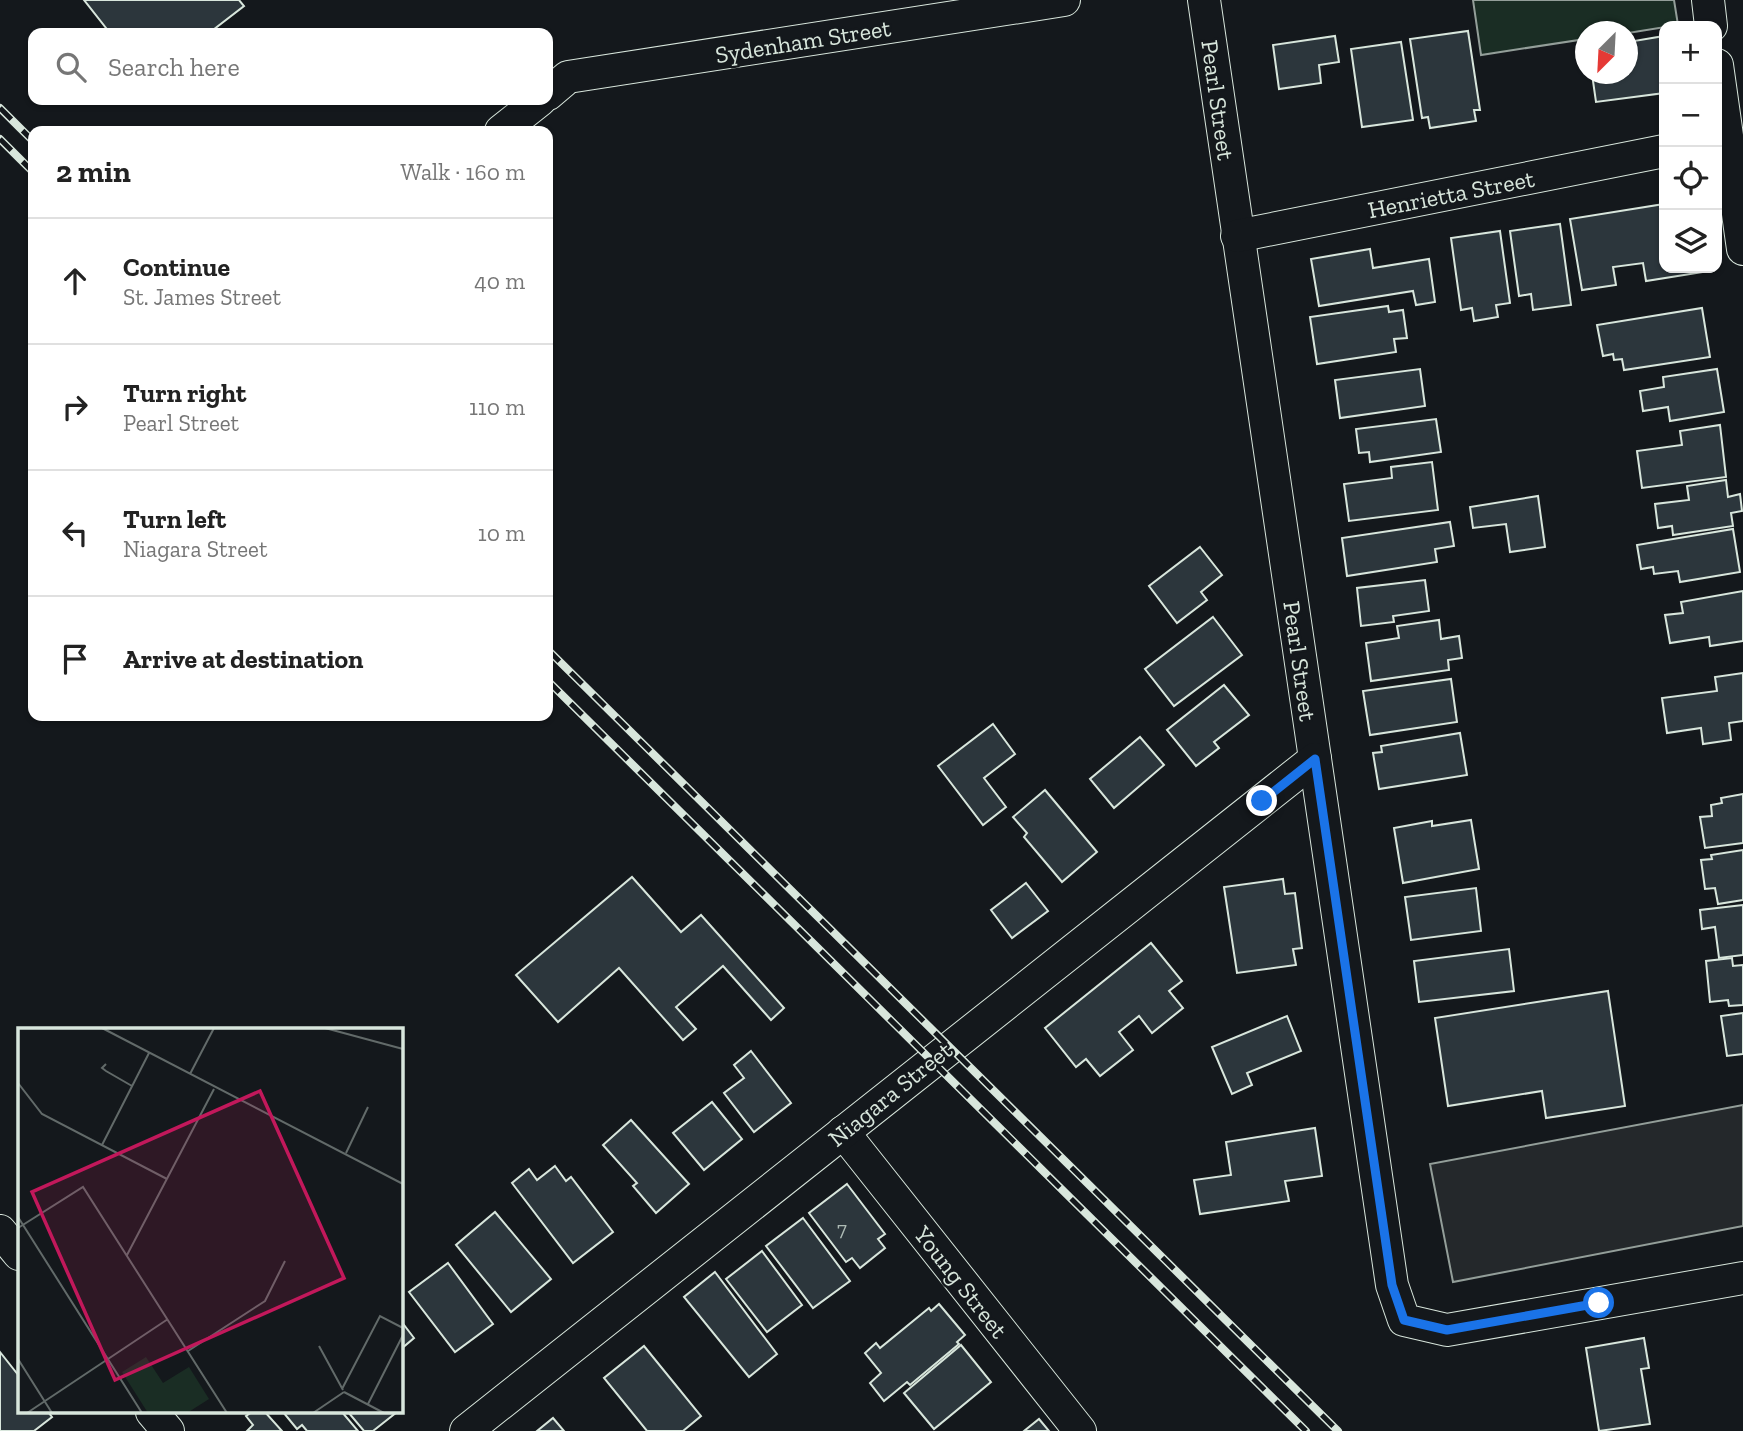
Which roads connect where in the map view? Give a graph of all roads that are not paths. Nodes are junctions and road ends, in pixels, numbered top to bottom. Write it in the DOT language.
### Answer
graph roads {
  1 [pos="1064,0"];
  2 [pos="1204,0"];
  3 [pos="1708,0"];
  4 [pos="1711,21"];
  5 [pos="1720,84"];
  6 [pos="553,90"];
  7 [pos="534,105"];
  8 [pos="507,126"];
  9 [pos="1729,140"];
  10 [pos="1659,152"];
  11 [pos="1237,236"];
  12 [pos="1743,249"];
  13 [pos="1315,759"];
  14 [pos="843,1132"];
  15 [pos="0,1231"];
  16 [pos="18,1253"];
  17 [pos="1743,1278"];
  18 [pos="154,1414"];
  19 [pos="168,1431"];
  20 [pos="466,1431"];
  21 [pos="1080,1431"];
  1 -- 6 [label="street, Sydenham Street"];
  2 -- 11 [label="street, Pearl Street"];
  3 -- 4 [label="street"];
  5 -- 9 [label="street"];
  7 -- 8 [label="street"];
  9 -- 12 [label="street"];
  10 -- 11 [label="street, Henrietta Street"];
  11 -- 13 [label="street, Pearl Street"];
  13 -- 14 [label="street, Niagara Street"];
  13 -- 17 [label="street, Pearl Street"];
  14 -- 20 [label="street, Niagara Street"];
  14 -- 21 [label="street, Young Street"];
  15 -- 16 [label="street"];
  18 -- 19 [label="street"];
}
